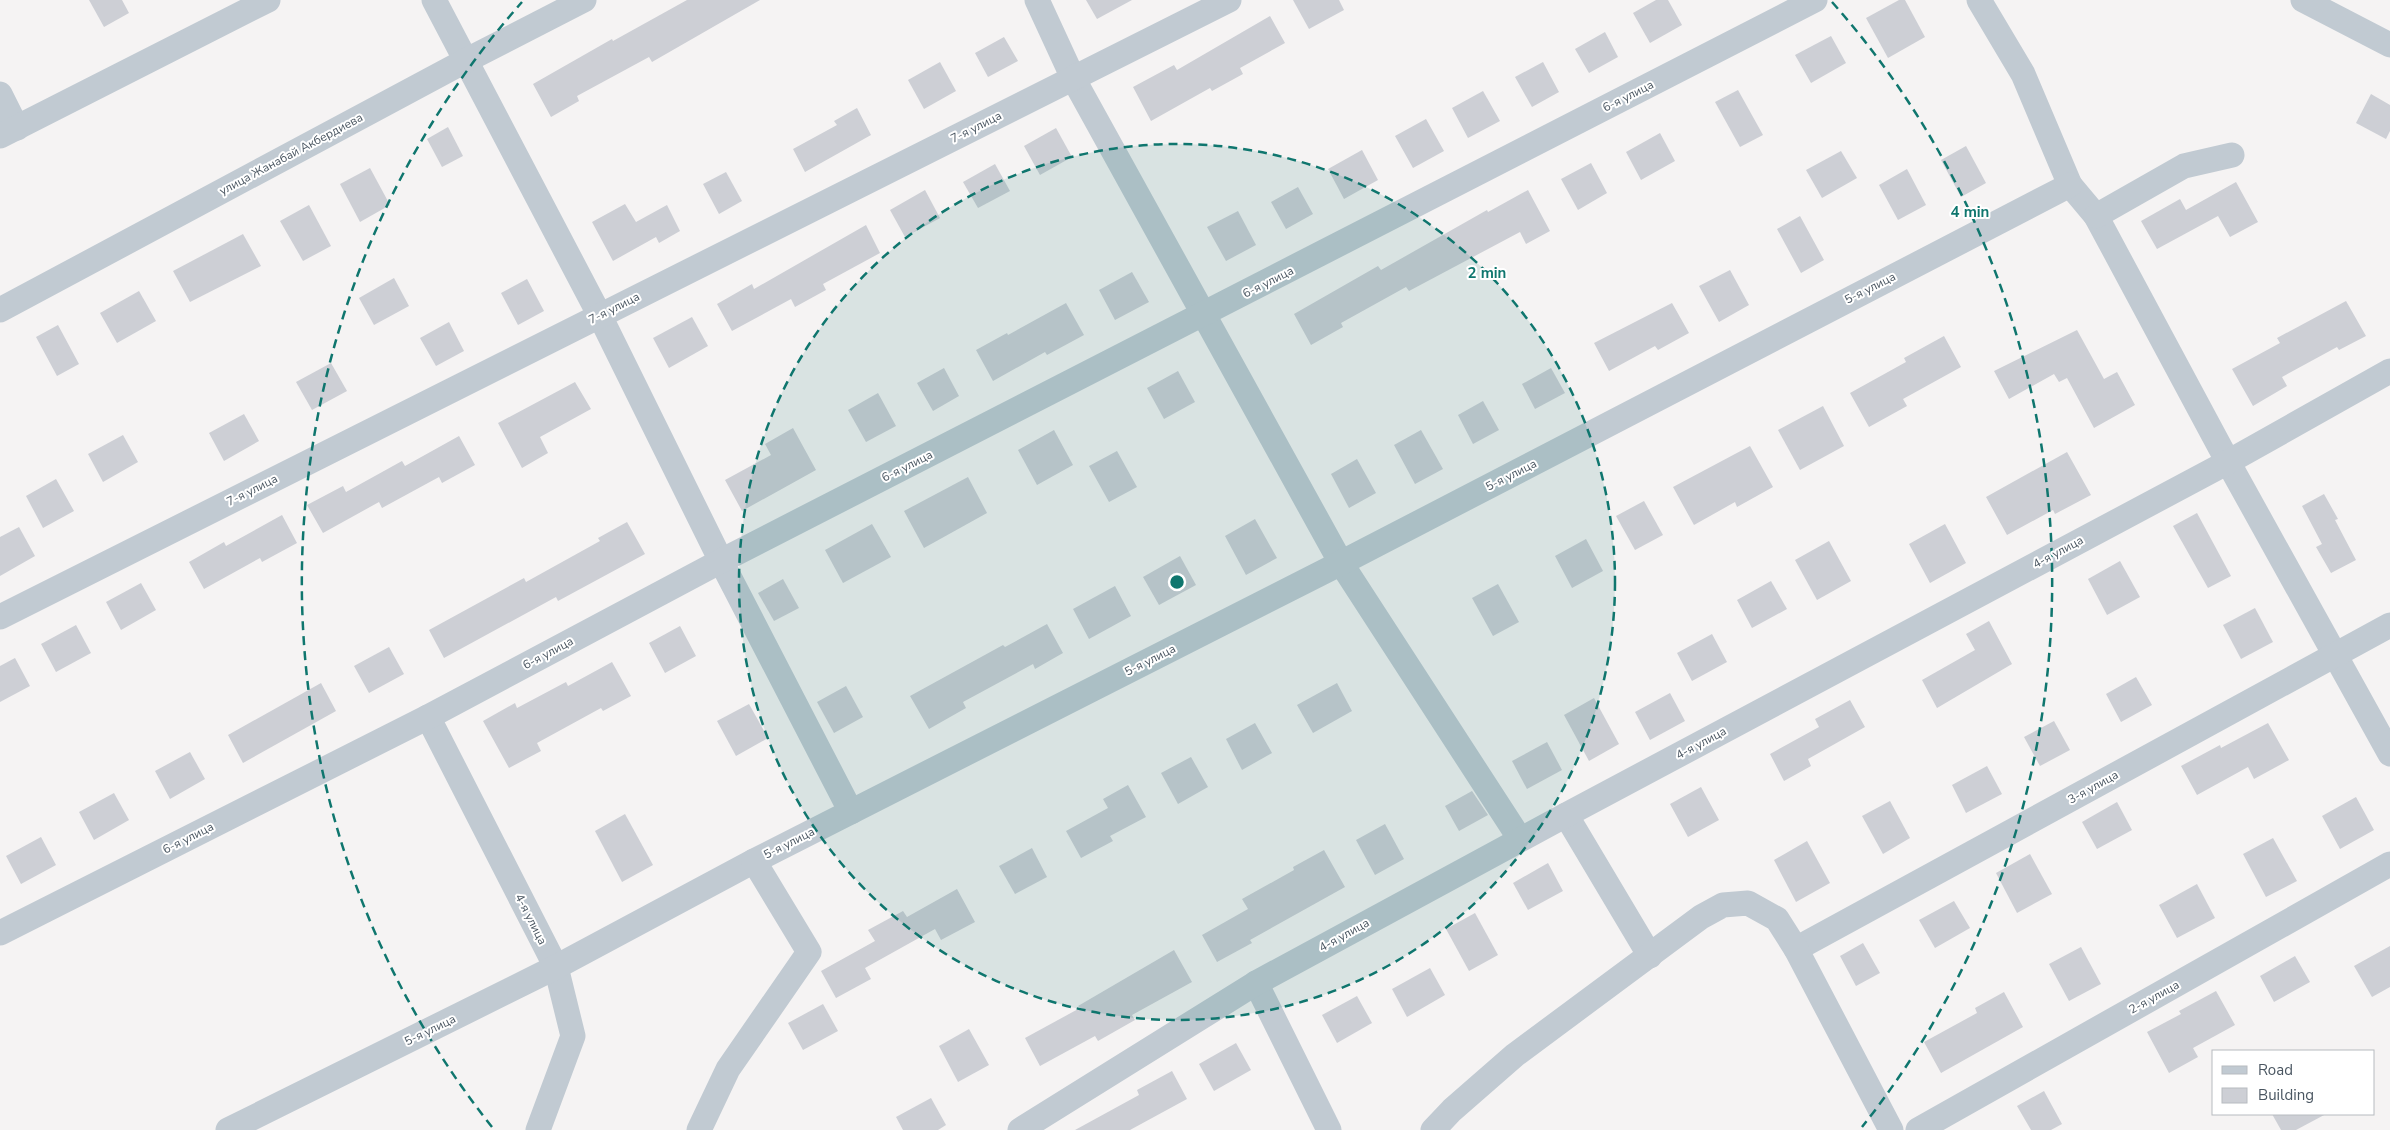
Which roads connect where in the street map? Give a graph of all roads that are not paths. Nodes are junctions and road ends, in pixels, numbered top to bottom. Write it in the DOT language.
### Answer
graph roads {
  1 [pos="268,0"];
  2 [pos="434,0"];
  3 [pos="584,0"];
  4 [pos="1037,0"];
  5 [pos="1229,0"];
  6 [pos="1815,0"];
  7 [pos="1979,0"];
  8 [pos="2303,0"];
  9 [pos="2390,45"];
  10 [pos="464,61"];
  11 [pos="1073,78"];
  12 [pos="0,94"];
  13 [pos="8,132"];
  14 [pos="2232,155"];
  15 [pos="2070,185"];
  16 [pos="2096,216"];
  17 [pos="0,310"];
  18 [pos="1205,314"];
  19 [pos="600,316"];
  20 [pos="2390,372"];
  21 [pos="2228,462"];
  22 [pos="721,561"];
  23 [pos="1342,563"];
  24 [pos="0,617"];
  25 [pos="2390,625"];
  26 [pos="2334,655"];
  27 [pos="428,717"];
  28 [pos="2390,754"];
  29 [pos="850,812"];
  30 [pos="1566,814"];
  31 [pos="1520,839"];
  32 [pos="754,861"];
  33 [pos="2390,864"];
  34 [pos="0,933"];
  35 [pos="1796,949"];
  36 [pos="1650,956"];
  37 [pos="556,967"];
  38 [pos="1256,983"];
  39 [pos="228,1130"];
  40 [pos="538,1130"];
  41 [pos="699,1130"];
  42 [pos="1020,1130"];
  43 [pos="1329,1130"];
  44 [pos="1433,1130"];
  45 [pos="1890,1130"];
  46 [pos="1918,1130"];
  1 -- 13 [label="street"];
  2 -- 10 [label="street"];
  3 -- 10 [label="street, улица Жанабай Акбердиева"];
  4 -- 11 [label="street"];
  5 -- 11 [label="street, 7-я улица"];
  6 -- 18 [label="street, 6-я улица"];
  7 -- 15 [label="street"];
  8 -- 9 [label="street"];
  10 -- 17 [label="street, улица Жанабай Акбердиева"];
  10 -- 19 [label="street"];
  11 -- 18 [label="street"];
  11 -- 19 [label="street, 7-я улица"];
  12 -- 13 [label="street"];
  14 -- 16 [label="street"];
  15 -- 16 [label="street"];
  15 -- 23 [label="street, 5-я улица"];
  16 -- 21 [label="street"];
  18 -- 22 [label="street, 6-я улица"];
  18 -- 23 [label="street"];
  19 -- 22 [label="street"];
  19 -- 24 [label="street, 7-я улица"];
  20 -- 21 [label="street, 4-я улица"];
  21 -- 26 [label="street"];
  21 -- 30 [label="street, 4-я улица"];
  22 -- 27 [label="street, 6-я улица"];
  22 -- 29 [label="street"];
  23 -- 29 [label="street, 5-я улица"];
  23 -- 31 [label="street"];
  25 -- 26 [label="street, 3-я улица"];
  26 -- 28 [label="street"];
  26 -- 35 [label="street, 3-я улица"];
  27 -- 34 [label="street, 6-я улица"];
  27 -- 37 [label="street, 4-я улица"];
  29 -- 32 [label="street, 5-я улица"];
  30 -- 31 [label="street, 4-я улица"];
  30 -- 36 [label="street"];
  31 -- 38 [label="street, 4-я улица"];
  32 -- 37 [label="street, 5-я улица"];
  32 -- 41 [label="street"];
  33 -- 46 [label="street, 2-я улица"];
  35 -- 36 [label="street"];
  35 -- 45 [label="street"];
  36 -- 44 [label="street"];
  37 -- 39 [label="street, 5-я улица"];
  37 -- 40 [label="street, 4-я улица"];
  38 -- 42 [label="street, 4-я улица"];
  38 -- 43 [label="street"];
}
